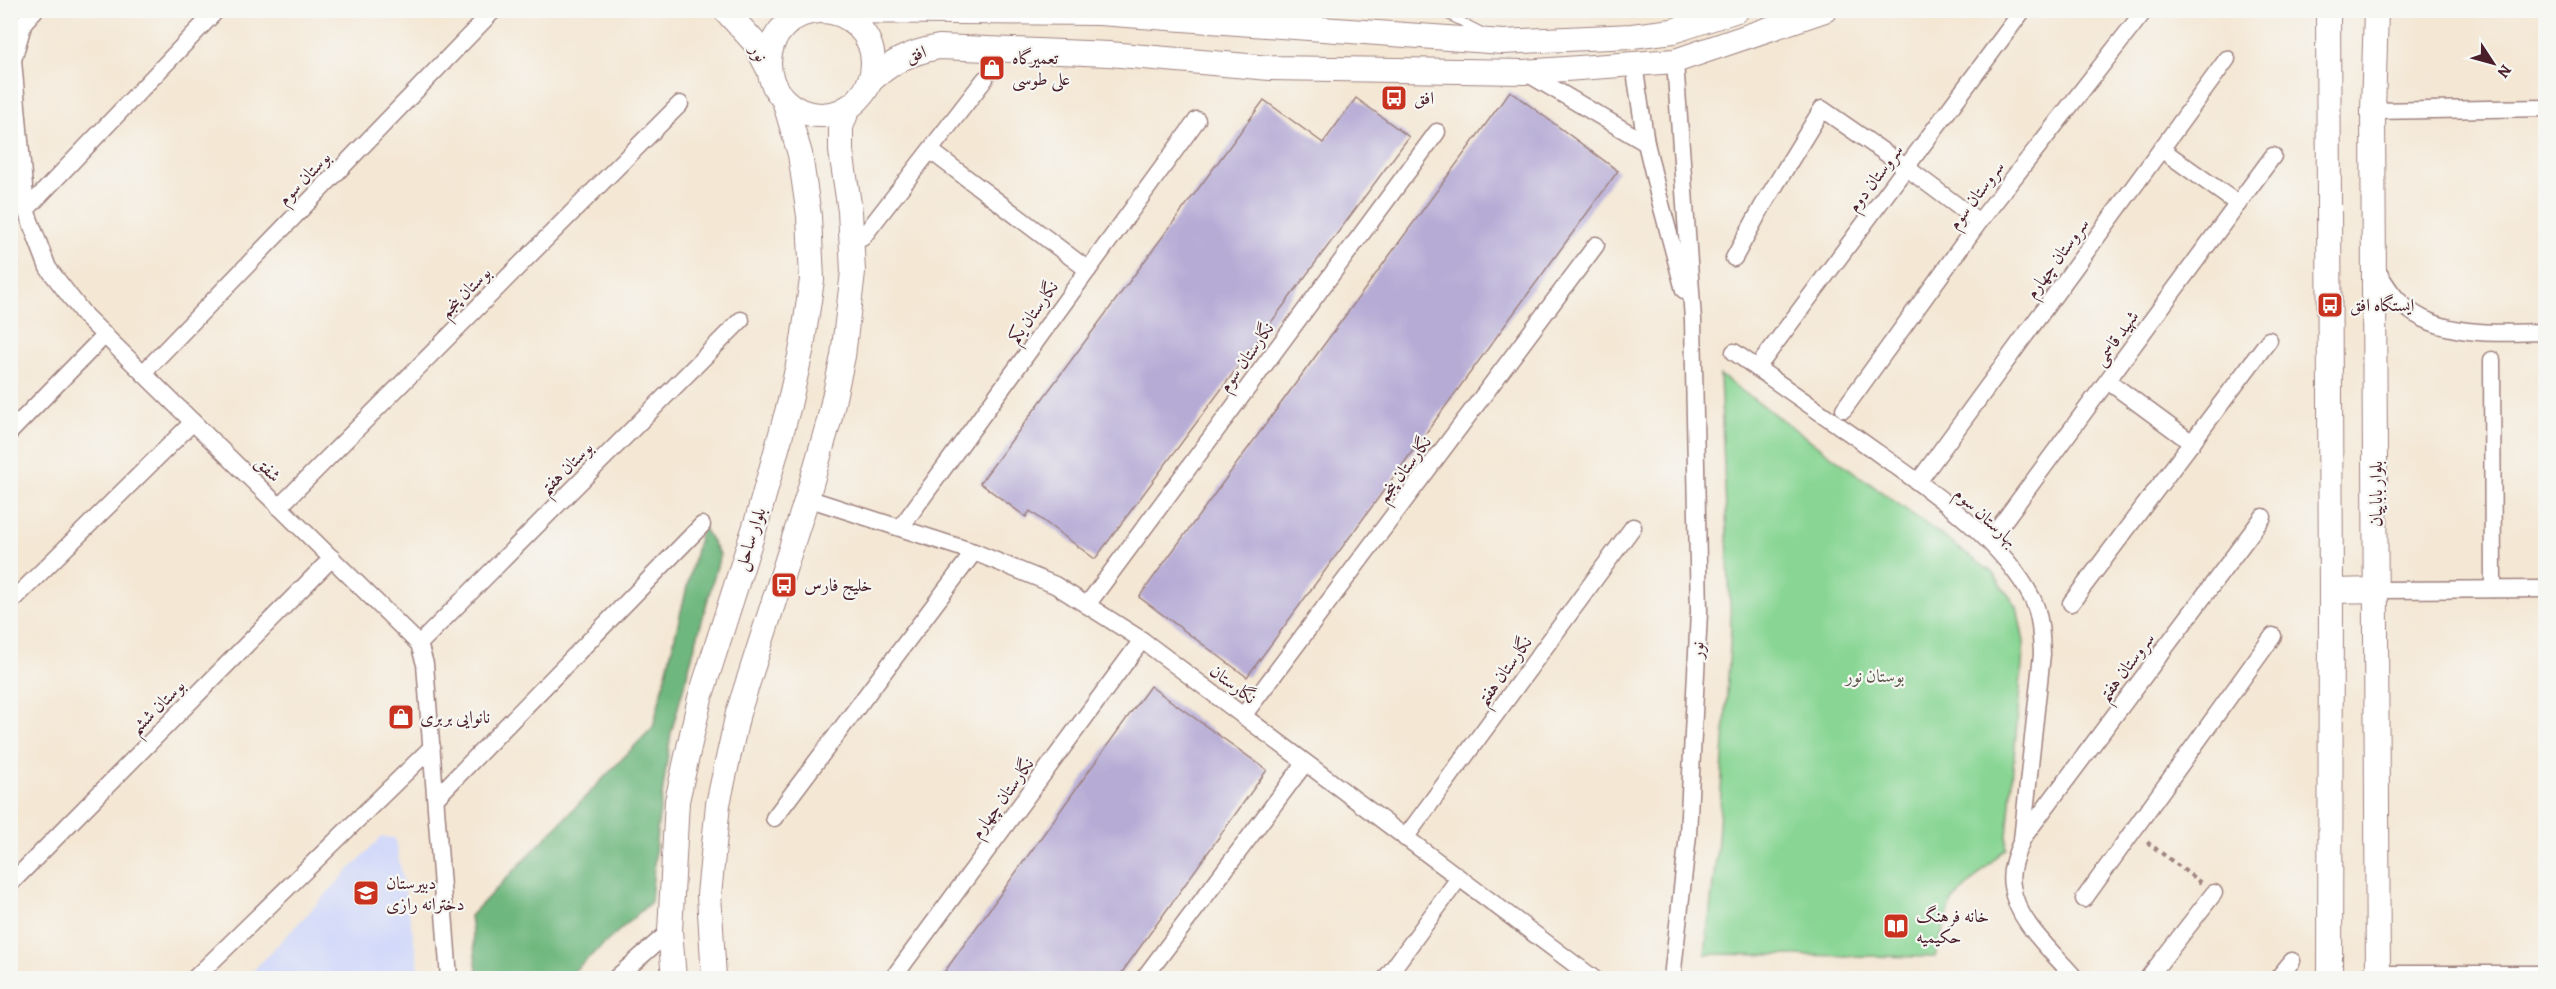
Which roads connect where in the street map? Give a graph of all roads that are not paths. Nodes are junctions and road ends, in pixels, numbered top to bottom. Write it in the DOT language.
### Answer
graph roads {
  1 [pos="35,10"];
  2 [pos="217,10"];
  3 [pos="494,10"];
  4 [pos="725,10"];
  5 [pos="1437,10"];
  6 [pos="1737,10"];
  7 [pos="1825,10"];
  8 [pos="2023,10"];
  9 [pos="2145,10"];
  10 [pos="2328,10"];
  11 [pos="2376,10"];
  12 [pos="815,11"];
  13 [pos="1102,12"];
  14 [pos="1673,31"];
  15 [pos="1632,36"];
  16 [pos="1503,42"];
  17 [pos="2227,59"];
  18 [pos="1675,62"];
  19 [pos="1634,65"];
  20 [pos="769,70"];
  21 [pos="1524,72"];
  22 [pos="985,79"];
  23 [pos="869,82"];
  24 [pos="784,100"];
  25 [pos="680,104"];
  26 [pos="848,108"];
  27 [pos="2546,108"];
  28 [pos="2373,111"];
  29 [pos="1197,120"];
  30 [pos="1437,132"];
  31 [pos="1646,143"];
  32 [pos="2161,148"];
  33 [pos="931,151"];
  34 [pos="2273,156"];
  35 [pos="1907,168"];
  36 [pos="2238,204"];
  37 [pos="26,210"];
  38 [pos="1979,222"];
  39 [pos="861,238"];
  40 [pos="1596,245"];
  41 [pos="1734,258"];
  42 [pos="2375,267"];
  43 [pos="1088,270"];
  44 [pos="741,320"];
  45 [pos="1693,320"];
  46 [pos="2546,333"];
  47 [pos="105,335"];
  48 [pos="2269,340"];
  49 [pos="1734,352"];
  50 [pos="2492,360"];
  51 [pos="1757,368"];
  52 [pos="143,373"];
  53 [pos="2108,381"];
  54 [pos="1844,409"];
  55 [pos="193,422"];
  56 [pos="10,432"];
  57 [pos="2192,443"];
  58 [pos="1918,482"];
  59 [pos="807,498"];
  60 [pos="279,507"];
  61 [pos="2263,516"];
  62 [pos="702,525"];
  63 [pos="901,527"];
  64 [pos="1633,527"];
  65 [pos="1989,541"];
  66 [pos="974,552"];
  67 [pos="332,558"];
  68 [pos="2493,589"];
  69 [pos="2546,589"];
  70 [pos="2377,590"];
  71 [pos="2331,591"];
  72 [pos="10,603"];
  73 [pos="2071,603"];
  74 [pos="1087,605"];
  75 [pos="2273,636"];
  76 [pos="1142,640"];
  77 [pos="419,644"];
  78 [pos="1244,716"];
  79 [pos="432,747"];
  80 [pos="1305,763"];
  81 [pos="436,798"];
  82 [pos="774,818"];
  83 [pos="1405,838"];
  84 [pos="2022,840"];
  85 [pos="1459,878"];
  86 [pos="10,884"];
  87 [pos="2214,893"];
  88 [pos="709,896"];
  89 [pos="2084,899"];
  90 [pos="670,931"];
  91 [pos="2292,961"];
  92 [pos="2546,974"];
  93 [pos="2378,976"];
  94 [pos="195,978"];
  95 [pos="449,978"];
  96 [pos="616,978"];
  97 [pos="674,978"];
  98 [pos="714,978"];
  99 [pos="893,978"];
  100 [pos="1144,978"];
  101 [pos="1386,978"];
  102 [pos="1593,978"];
  103 [pos="1672,978"];
  104 [pos="2075,978"];
  105 [pos="2148,978"];
  106 [pos="2278,978"];
  107 [pos="2330,978"];
  1 -- 37 [label="street, شفق"];
  2 -- 37 [label="street"];
  3 -- 52 [label="street, بوستان سوم"];
  4 -- 20 [label="main road, نور"];
  5 -- 16 [label="lane"];
  6 -- 14 [label="main road"];
  7 -- 18 [label="main road, افق"];
  8 -- 35 [label="street, سروستان دوم"];
  9 -- 38 [label="street, سروستان سوم"];
  10 -- 71 [label="main road"];
  11 -- 28 [label="main road, بلوار باباییان"];
  12 -- 13 [label="main road"];
  12 -- 20 [label="main road"];
  12 -- 23 [label="main road"];
  13 -- 16 [label="main road"];
  14 -- 15 [label="main road"];
  14 -- 18 [label="main road"];
  15 -- 16 [label="main road"];
  15 -- 19 [label="main road"];
  17 -- 32 [label="street, سروستان چهارم"];
  18 -- 19 [label="main road, افق"];
  18 -- 45 [label="street"];
  19 -- 21 [label="main road, افق"];
  19 -- 31 [label="street"];
  20 -- 24 [label="main road"];
  21 -- 23 [label="main road, افق"];
  21 -- 31 [label="street"];
  22 -- 33 [label="street"];
  23 -- 26 [label="main road"];
  24 -- 26 [label="main road"];
  24 -- 90 [label="main road, بلوار ساحل"];
  25 -- 60 [label="street, بوستان پنجم"];
  26 -- 59 [label="main road"];
  27 -- 28 [label="street"];
  28 -- 42 [label="main road, بلوار باباییان"];
  29 -- 43 [label="street, نگارستان یکم"];
  30 -- 74 [label="street, نگارستان سوم"];
  31 -- 45 [label="street"];
  32 -- 36 [label="street"];
  32 -- 58 [label="street, سروستان چهارم"];
  33 -- 39 [label="street"];
  33 -- 43 [label="street"];
  34 -- 36 [label="street, شهید قاسمی"];
  35 -- 38 [label="street"];
  35 -- 41 [label="street"];
  35 -- 51 [label="street, سروستان دوم"];
  36 -- 53 [label="street, شهید قاسمی"];
  37 -- 47 [label="street, شفق"];
  38 -- 54 [label="street, سروستان سوم"];
  40 -- 78 [label="street, نگارستان پنجم"];
  42 -- 46 [label="street"];
  42 -- 70 [label="main road, بلوار باباییان"];
  43 -- 63 [label="street, نگارستان یکم"];
  44 -- 77 [label="street, بوستان هفتم"];
  45 -- 103 [label="street, نور"];
  47 -- 52 [label="street, شفق"];
  47 -- 56 [label="street"];
  48 -- 57 [label="street"];
  49 -- 51 [label="street, بهارستان سوم"];
  50 -- 68 [label="street"];
  51 -- 58 [label="street, بهارستان سوم"];
  52 -- 55 [label="street, شفق"];
  53 -- 57 [label="street"];
  53 -- 65 [label="street, شهید قاسمی"];
  55 -- 60 [label="street, شفق"];
  55 -- 72 [label="street"];
  57 -- 73 [label="street"];
  58 -- 65 [label="street, بهارستان سوم"];
  59 -- 63 [label="street, نگارستان"];
  59 -- 88 [label="main road"];
  60 -- 67 [label="street, شفق"];
  61 -- 84 [label="street, سروستان هفتم"];
  62 -- 81 [label="street"];
  63 -- 66 [label="street, نگارستان"];
  64 -- 83 [label="street, نگارستان هفتم"];
  65 -- 84 [label="street, بهارستان سوم"];
  66 -- 74 [label="street, نگارستان"];
  66 -- 82 [label="street"];
  67 -- 77 [label="street, شفق"];
  67 -- 86 [label="street, بوستان ششم"];
  68 -- 69 [label="street"];
  68 -- 70 [label="street"];
  70 -- 71 [label="main road"];
  70 -- 93 [label="main road, بلوار باباییان"];
  71 -- 107 [label="main road"];
  74 -- 76 [label="street, نگارستان"];
  75 -- 89 [label="street"];
  76 -- 78 [label="street, نگارستان"];
  76 -- 99 [label="street, نگارستان چهارم"];
  77 -- 79 [label="street"];
  78 -- 80 [label="street, نگارستان"];
  79 -- 81 [label="street"];
  79 -- 94 [label="street"];
  80 -- 83 [label="street, نگارستان"];
  80 -- 100 [label="street"];
  81 -- 95 [label="street"];
  83 -- 85 [label="street, نگارستان"];
  84 -- 104 [label="street"];
  85 -- 101 [label="street"];
  85 -- 102 [label="street, نگارستان"];
  87 -- 105 [label="street"];
  88 -- 90 [label="main road"];
  88 -- 98 [label="main road"];
  90 -- 96 [label="street"];
  90 -- 97 [label="main road, بلوار ساحل"];
  91 -- 106 [label="street"];
  92 -- 93 [label="street"];
}
